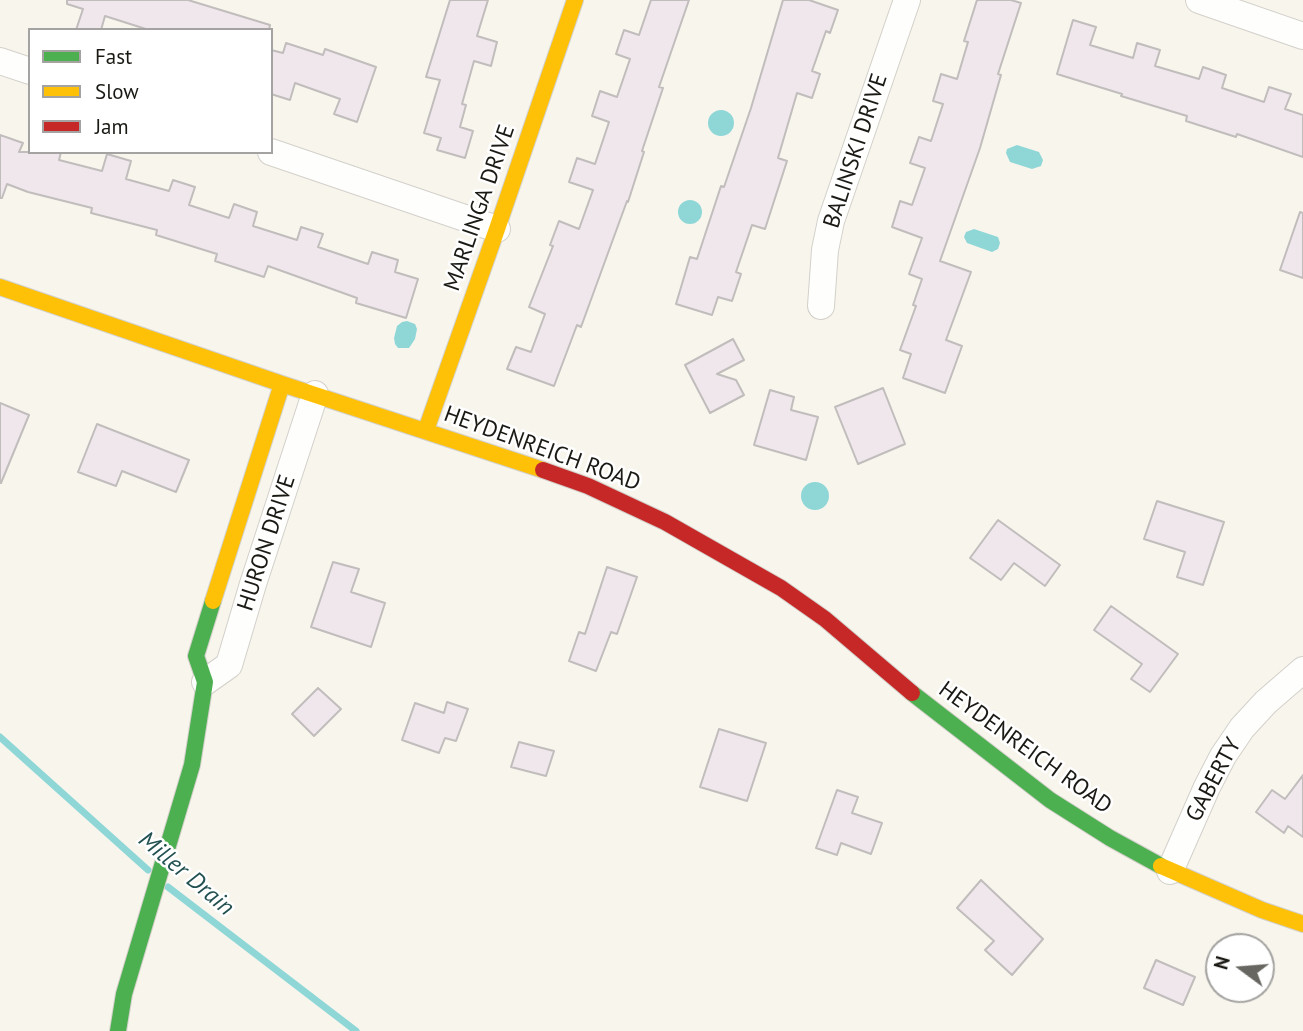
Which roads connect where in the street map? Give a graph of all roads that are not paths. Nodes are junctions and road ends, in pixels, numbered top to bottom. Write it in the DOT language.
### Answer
graph roads {
  1 [pos="575,0"];
  2 [pos="907,0"];
  3 [pos="1199,0"];
  4 [pos="1303,36"];
  5 [pos="0,61"];
  6 [pos="28,70"];
  7 [pos="273,153"];
  8 [pos="497,229"];
  9 [pos="0,287"];
  10 [pos="821,306"];
  11 [pos="282,384"];
  12 [pos="315,394"];
  13 [pos="426,430"];
  14 [pos="220,574"];
  15 [pos="253,584"];
  16 [pos="1303,670"];
  17 [pos="205,682"];
  18 [pos="1170,871"];
  19 [pos="1303,924"];
  20 [pos="118,1031"];
  1 -- 8 [label="street, MARLINGA DRIVE"];
  2 -- 10 [label="street, BALINSKI DRIVE"];
  3 -- 4 [label="street"];
  5 -- 6 [label="street"];
  7 -- 8 [label="street"];
  8 -- 13 [label="street, MARLINGA DRIVE"];
  9 -- 11 [label="street, HEYDENREICH ROAD"];
  11 -- 12 [label="street, HEYDENREICH ROAD"];
  11 -- 14 [label="street, HURON DRIVE"];
  12 -- 13 [label="street, HEYDENREICH ROAD"];
  12 -- 15 [label="street, HURON DRIVE"];
  13 -- 18 [label="street, HEYDENREICH ROAD"];
  14 -- 15 [label="street"];
  14 -- 17 [label="street, HURON DRIVE"];
  15 -- 17 [label="street, HURON DRIVE"];
  16 -- 18 [label="street, GABERTY"];
  17 -- 20 [label="street, HURON DRIVE"];
  18 -- 19 [label="street, HEYDENREICH ROAD"];
}
